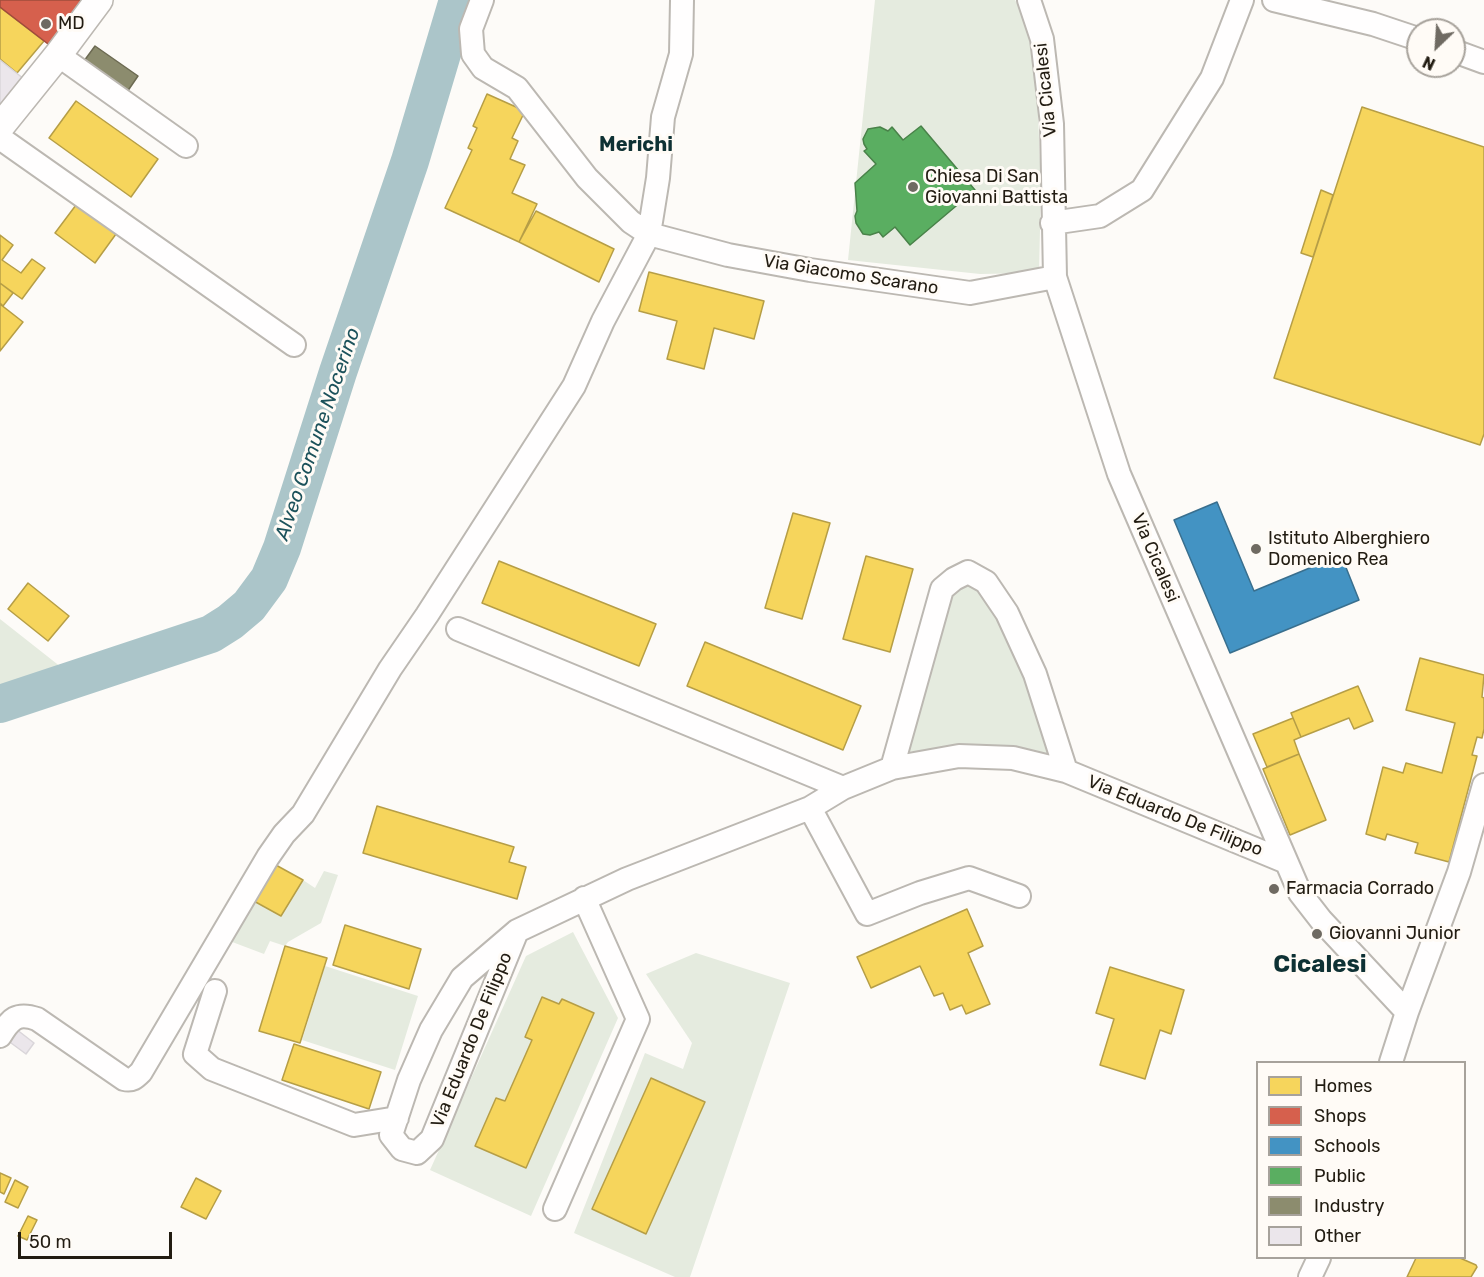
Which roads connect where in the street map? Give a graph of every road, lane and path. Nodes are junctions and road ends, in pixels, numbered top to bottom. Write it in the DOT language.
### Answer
graph roads {
  1 [pos="99,0"];
  2 [pos="482,0"];
  3 [pos="682,0"];
  4 [pos="1029,0"];
  5 [pos="1242,0"];
  6 [pos="1274,0"];
  7 [pos="1406,35"];
  8 [pos="58,55"];
  9 [pos="1466,55"];
  10 [pos="1484,62"];
  11 [pos="0,127"];
  12 [pos="0,138"];
  13 [pos="186,146"];
  14 [pos="1053,223"];
  15 [pos="649,234"];
  16 [pos="1055,277"];
  17 [pos="294,345"];
  18 [pos="458,629"];
  19 [pos="892,768"];
  20 [pos="1066,771"];
  21 [pos="1484,785"];
  22 [pos="843,788"];
  23 [pos="810,808"];
  24 [pos="1284,861"];
  25 [pos="1019,897"];
  26 [pos="584,898"];
  27 [pos="517,931"];
  28 [pos="215,991"];
  29 [pos="1407,1012"];
  30 [pos="0,1036"];
  31 [pos="1391,1061"];
  32 [pos="397,1118"];
  33 [pos="555,1209"];
  34 [pos="1318,1259"];
  35 [pos="1310,1277"];
  1 -- 8 [label="main road"];
  2 -- 15 [label="street, Via Giacomo Scarano"];
  3 -- 15 [label="street"];
  4 -- 14 [label="street, Via Cicalesi"];
  5 -- 14 [label="street"];
  6 -- 7 [label="street"];
  8 -- 11 [label="main road"];
  8 -- 13 [label="street"];
  9 -- 10 [label="street"];
  12 -- 17 [label="street"];
  14 -- 16 [label="street, Via Cicalesi"];
  15 -- 16 [label="street, Via Giacomo Scarano"];
  15 -- 30 [label="street"];
  16 -- 24 [label="street, Via Cicalesi"];
  18 -- 22 [label="street"];
  19 -- 20 [label="street, Via Eduardo De Filippo"];
  19 -- 20 [label="street, Via Eduardo De Filippo"];
  19 -- 22 [label="street, Via Eduardo De Filippo"];
  20 -- 24 [label="street, Via Eduardo De Filippo"];
  21 -- 29 [label="street"];
  22 -- 23 [label="street, Via Eduardo De Filippo"];
  23 -- 25 [label="street"];
  23 -- 26 [label="street, Via Eduardo De Filippo"];
  24 -- 29 [label="street, Via Cicalesi"];
  26 -- 27 [label="street, Via Eduardo De Filippo"];
  26 -- 33 [label="street"];
  27 -- 32 [label="street, Via Eduardo De Filippo"];
  27 -- 32 [label="street, Via Eduardo De Filippo"];
  28 -- 32 [label="street"];
  29 -- 31 [label="street"];
  34 -- 35 [label="street"];
}
